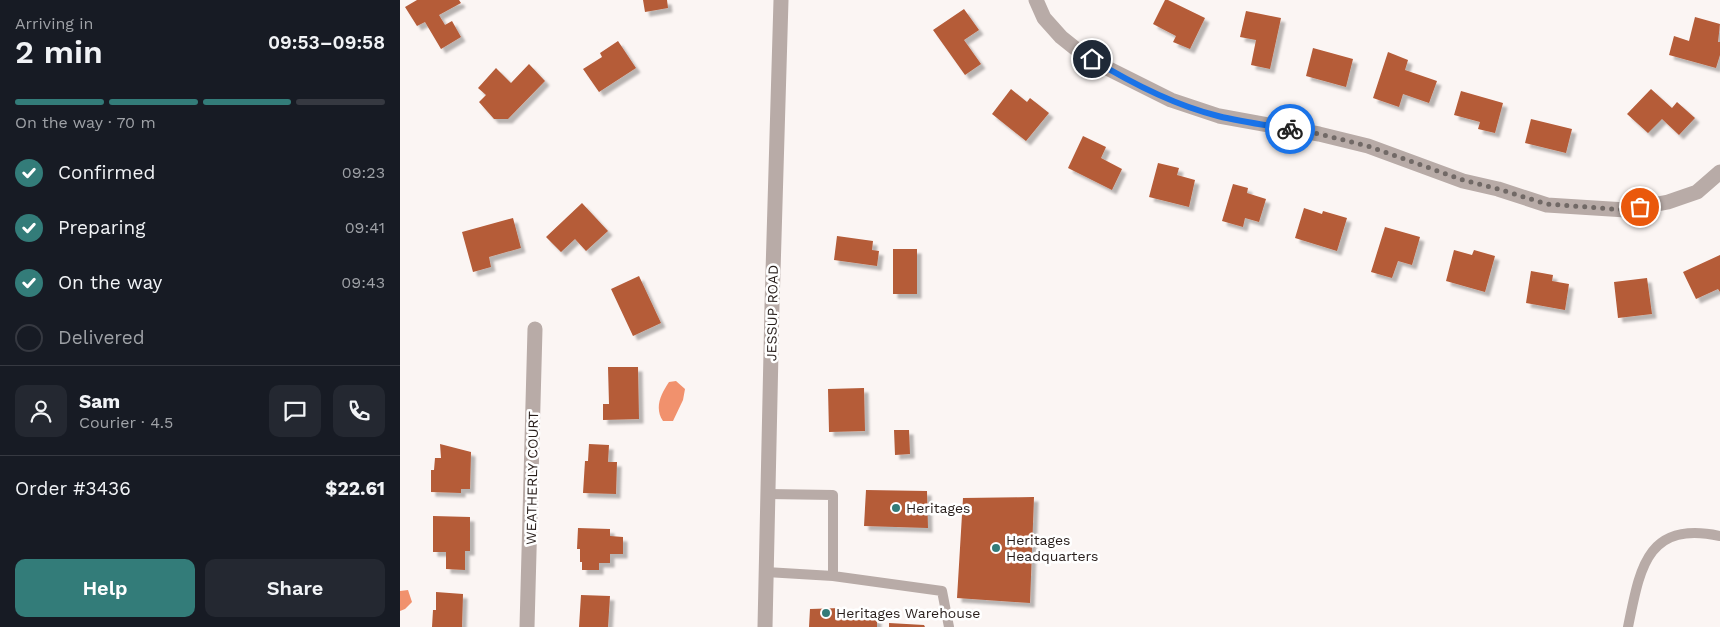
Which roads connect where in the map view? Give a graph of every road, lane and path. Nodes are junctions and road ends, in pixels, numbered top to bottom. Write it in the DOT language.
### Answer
graph roads {
  1 [pos="781,0"];
  2 [pos="1036,0"];
  3 [pos="1720,172"];
  4 [pos="535,329"];
  5 [pos="768,494"];
  6 [pos="1720,536"];
  7 [pos="766,572"];
  8 [pos="833,576"];
  9 [pos="528,627"];
  10 [pos="765,627"];
  11 [pos="949,627"];
  12 [pos="1628,627"];
  1 -- 5 [label="street, JESSUP ROAD"];
  2 -- 3 [label="street"];
  4 -- 9 [label="street, WEATHERLY COURT"];
  5 -- 7 [label="street, JESSUP ROAD"];
  5 -- 8 [label="lane"];
  6 -- 12 [label="lane"];
  7 -- 8 [label="lane"];
  7 -- 10 [label="street, JESSUP ROAD"];
  8 -- 11 [label="lane"];
}
